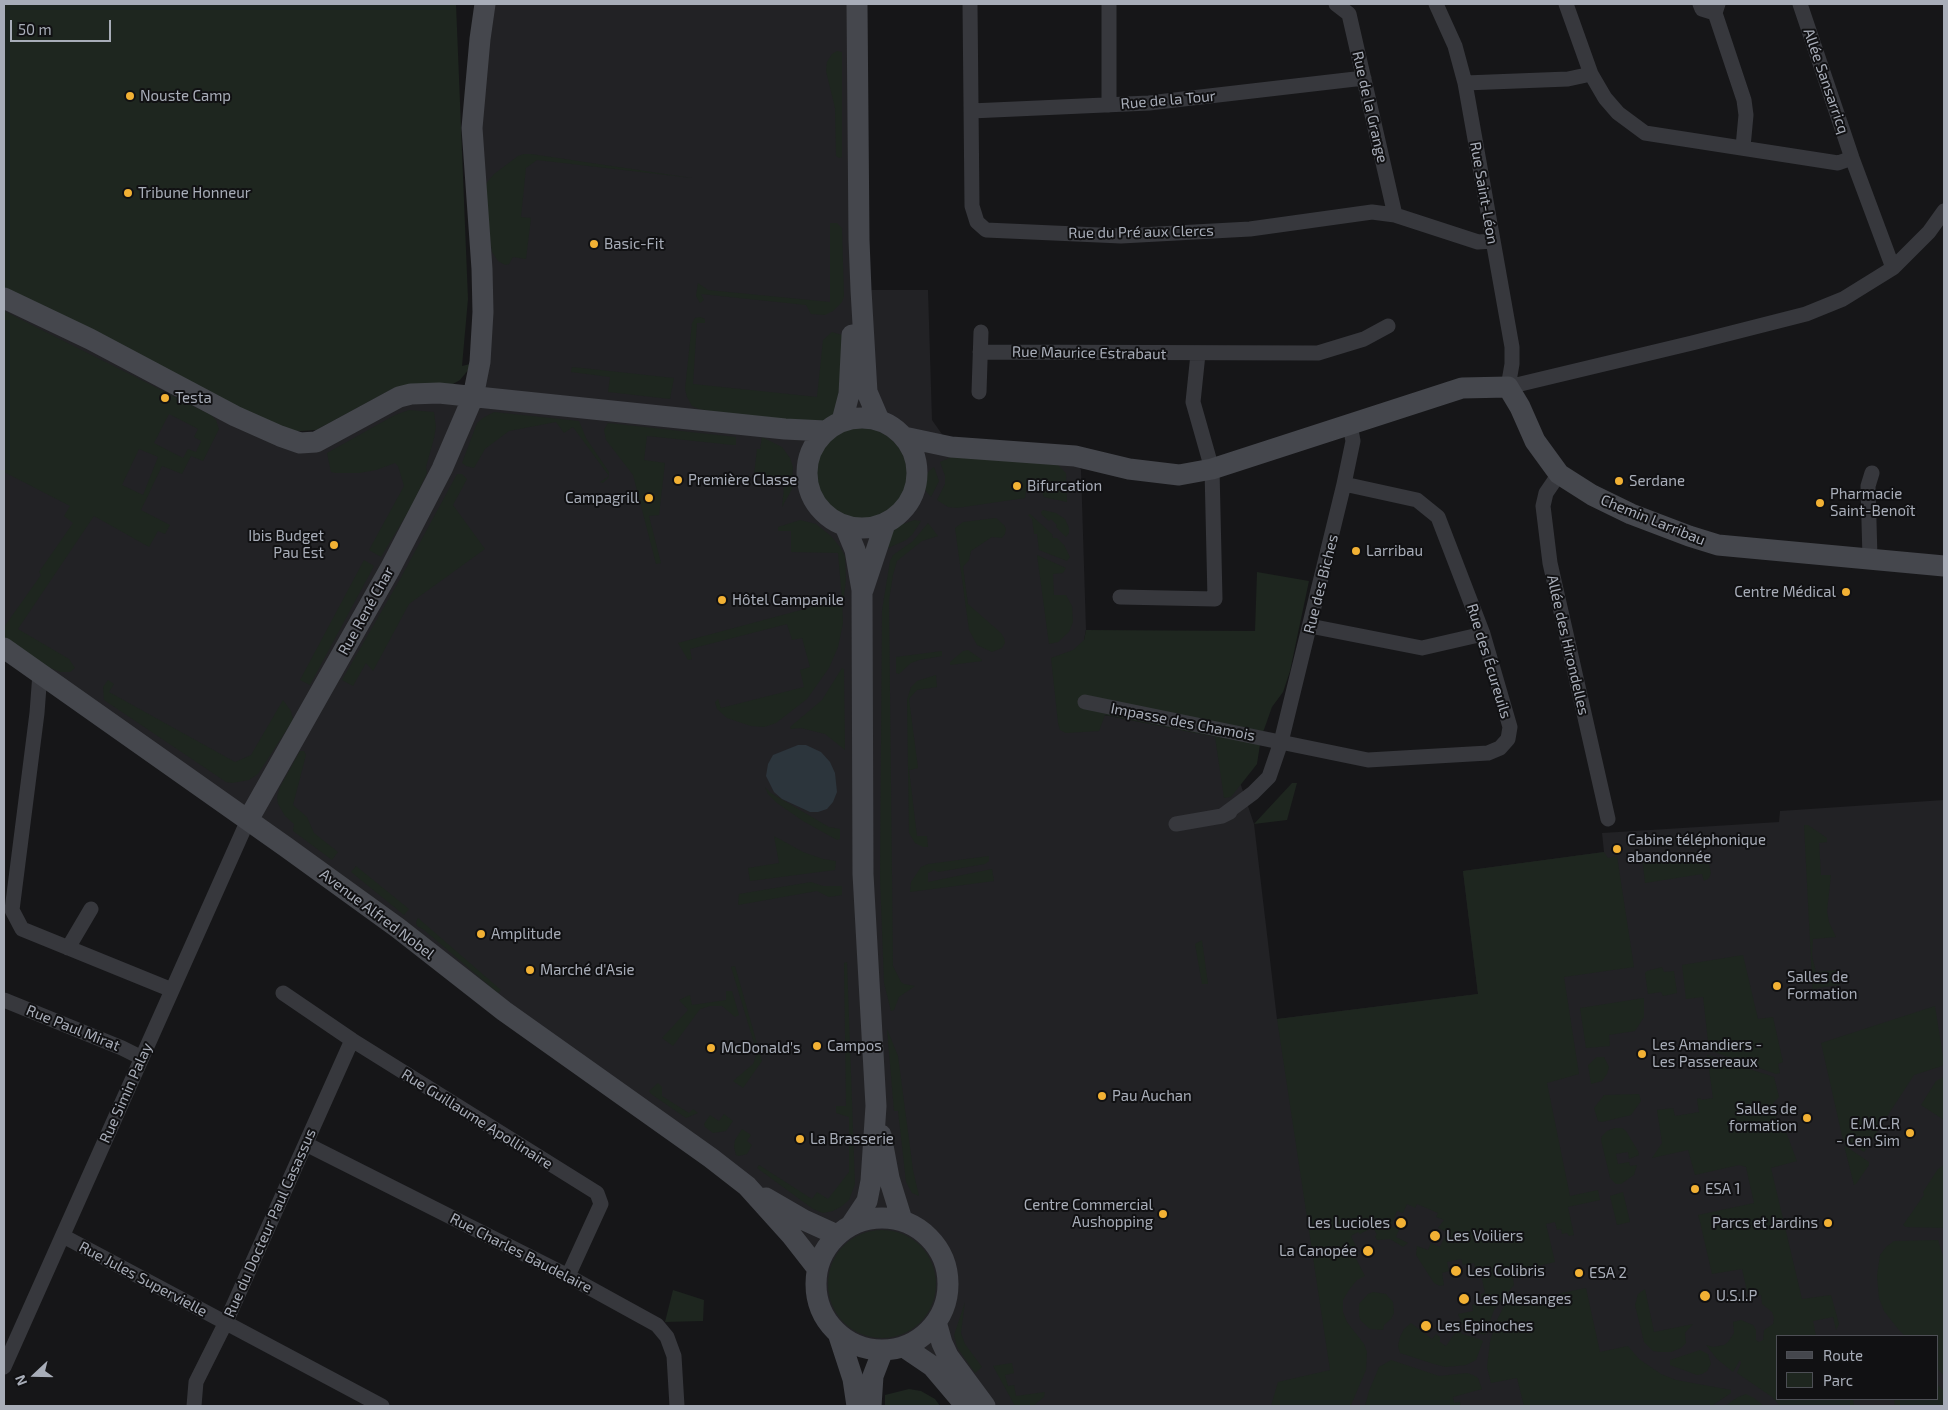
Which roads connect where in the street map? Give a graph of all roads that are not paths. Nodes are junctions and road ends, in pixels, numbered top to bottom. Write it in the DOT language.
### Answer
graph roads {
  1 [pos="485,4"];
  2 [pos="857,4"];
  3 [pos="970,4"];
  4 [pos="1109,4"];
  5 [pos="1336,4"];
  6 [pos="1436,4"];
  7 [pos="1566,4"];
  8 [pos="1700,4"];
  9 [pos="1800,4"];
  10 [pos="1716,9"];
  11 [pos="1591,74"];
  12 [pos="1364,78"];
  13 [pos="1465,83"];
  14 [pos="1108,105"];
  15 [pos="971,111"];
  16 [pos="1743,147"];
  17 [pos="1852,158"];
  18 [pos="1944,211"];
  19 [pos="1395,214"];
  20 [pos="1493,242"];
  21 [pos="859,248"];
  22 [pos="1893,268"];
  23 [pos="4,298"];
  24 [pos="1388,326"];
  25 [pos="981,332"];
  26 [pos="980,352"];
  27 [pos="1198,354"];
  28 [pos="1508,387"];
  29 [pos="979,392"];
  30 [pos="473,397"];
  31 [pos="879,420"];
  32 [pos="1350,425"];
  33 [pos="834,426"];
  34 [pos="784,429"];
  35 [pos="904,437"];
  36 [pos="951,447"];
  37 [pos="808,463"];
  38 [pos="917,467"];
  39 [pos="1212,469"];
  40 [pos="1872,472"];
  41 [pos="1559,474"];
  42 [pos="1344,484"];
  43 [pos="885,524"];
  44 [pos="845,526"];
  45 [pos="1870,558"];
  46 [pos="1944,566"];
  47 [pos="862,590"];
  48 [pos="1120,597"];
  49 [pos="1310,626"];
  50 [pos="1484,634"];
  51 [pos="4,648"];
  52 [pos="40,673"];
  53 [pos="1085,702"];
  54 [pos="1281,742"];
  55 [pos="1608,819"];
  56 [pos="248,820"];
  57 [pos="1176,824"];
  58 [pos="91,910"];
  59 [pos="68,948"];
  60 [pos="172,990"];
  61 [pos="283,993"];
  62 [pos="4,1000"];
  63 [pos="352,1040"];
  64 [pos="142,1058"];
  65 [pos="876,1106"];
  66 [pos="306,1144"];
  67 [pos="747,1186"];
  68 [pos="902,1220"];
  69 [pos="844,1230"];
  70 [pos="63,1236"];
  71 [pos="817,1268"];
  72 [pos="568,1276"];
  73 [pos="936,1322"];
  74 [pos="226,1324"];
  75 [pos="838,1333"];
  76 [pos="893,1348"];
  77 [pos="4,1366"];
  78 [pos="194,1406"];
  79 [pos="382,1406"];
  80 [pos="677,1406"];
  81 [pos="857,1406"];
  82 [pos="871,1406"];
  83 [pos="966,1406"];
  84 [pos="985,1406"];
  1 -- 30 [label="main road, Rue René Char"];
  2 -- 21 [label="main road"];
  3 -- 15 [label="street, Rue du Pré aux Clercs"];
  4 -- 14 [label="street"];
  5 -- 12 [label="street, Rue de la Grange"];
  6 -- 13 [label="street, Rue Saint-Léon"];
  7 -- 11 [label="street"];
  8 -- 10 [label="street"];
  9 -- 17 [label="street, Allée Sansarricq"];
  10 -- 16 [label="street"];
  11 -- 13 [label="street"];
  11 -- 16 [label="street"];
  12 -- 14 [label="street, Rue de la Tour"];
  12 -- 19 [label="street, Rue de la Grange"];
  13 -- 20 [label="street, Rue Saint-Léon"];
  14 -- 15 [label="street, Rue de la Tour"];
  15 -- 19 [label="street, Rue du Pré aux Clercs"];
  16 -- 17 [label="street"];
  17 -- 22 [label="street, Allée Sansarricq"];
  18 -- 22 [label="street"];
  19 -- 20 [label="street, Rue du Pré aux Clercs"];
  20 -- 28 [label="street, Rue Saint-Léon"];
  21 -- 31 [label="main road"];
  21 -- 33 [label="main road"];
  22 -- 28 [label="street"];
  23 -- 30 [label="main road"];
  24 -- 27 [label="street, Rue Maurice Estrabaut"];
  25 -- 26 [label="street"];
  26 -- 27 [label="street, Rue Maurice Estrabaut"];
  26 -- 29 [label="street"];
  27 -- 39 [label="street"];
  28 -- 32 [label="main road"];
  28 -- 41 [label="main road, Chemin Larribau"];
  30 -- 34 [label="main road"];
  30 -- 56 [label="main road, Rue René Char"];
  31 -- 33 [label="main road"];
  31 -- 35 [label="main road"];
  32 -- 39 [label="main road"];
  32 -- 42 [label="street, Rue des Biches"];
  33 -- 34 [label="main road"];
  33 -- 37 [label="main road"];
  34 -- 37 [label="main road"];
  35 -- 36 [label="main road"];
  35 -- 38 [label="main road"];
  36 -- 38 [label="main road"];
  36 -- 39 [label="main road"];
  37 -- 44 [label="main road"];
  38 -- 43 [label="main road"];
  39 -- 48 [label="street"];
  40 -- 45 [label="street"];
  41 -- 45 [label="main road, Chemin Larribau"];
  41 -- 55 [label="street, Allée des Hirondelles"];
  42 -- 49 [label="street, Rue des Biches"];
  42 -- 50 [label="street, Rue des Écureuils"];
  43 -- 44 [label="main road"];
  43 -- 47 [label="main road"];
  44 -- 47 [label="main road"];
  45 -- 46 [label="main road, Chemin Larribau"];
  47 -- 65 [label="main road"];
  49 -- 50 [label="street"];
  49 -- 54 [label="street, Rue des Biches"];
  50 -- 54 [label="street, Rue des Écureuils"];
  51 -- 52 [label="main road, Avenue Alfred Nobel"];
  52 -- 56 [label="main road, Avenue Alfred Nobel"];
  52 -- 59 [label="street"];
  53 -- 54 [label="street, Impasse des Chamois"];
  54 -- 57 [label="street, Rue des Biches"];
  56 -- 60 [label="street, Rue Simin Palay"];
  56 -- 67 [label="main road, Avenue Alfred Nobel"];
  58 -- 59 [label="street"];
  59 -- 60 [label="street"];
  60 -- 64 [label="street, Rue Simin Palay"];
  61 -- 63 [label="street, Rue Guillaume Apollinaire"];
  62 -- 64 [label="street, Rue Paul Mirat"];
  63 -- 66 [label="street, Rue du Docteur Paul Casassus"];
  63 -- 72 [label="street, Rue Guillaume Apollinaire"];
  64 -- 70 [label="street, Rue Simin Palay"];
  65 -- 68 [label="main road"];
  65 -- 69 [label="main road"];
  66 -- 72 [label="street, Rue Charles Baudelaire"];
  66 -- 74 [label="street, Rue du Docteur Paul Casassus"];
  67 -- 69 [label="main road, Avenue Alfred Nobel"];
  67 -- 71 [label="main road, Avenue Alfred Nobel"];
  68 -- 69 [label="main road"];
  68 -- 73 [label="main road"];
  69 -- 71 [label="main road"];
  70 -- 74 [label="street, Rue Jules Supervielle"];
  70 -- 77 [label="street, Rue Simin Palay"];
  71 -- 75 [label="main road"];
  72 -- 80 [label="street, Rue Charles Baudelaire"];
  73 -- 76 [label="main road"];
  73 -- 84 [label="main road"];
  74 -- 78 [label="street, Rue du Docteur Paul Casassus"];
  74 -- 79 [label="street, Rue Jules Supervielle"];
  75 -- 76 [label="main road"];
  75 -- 81 [label="main road"];
  76 -- 82 [label="main road"];
  76 -- 83 [label="main road"];
}
